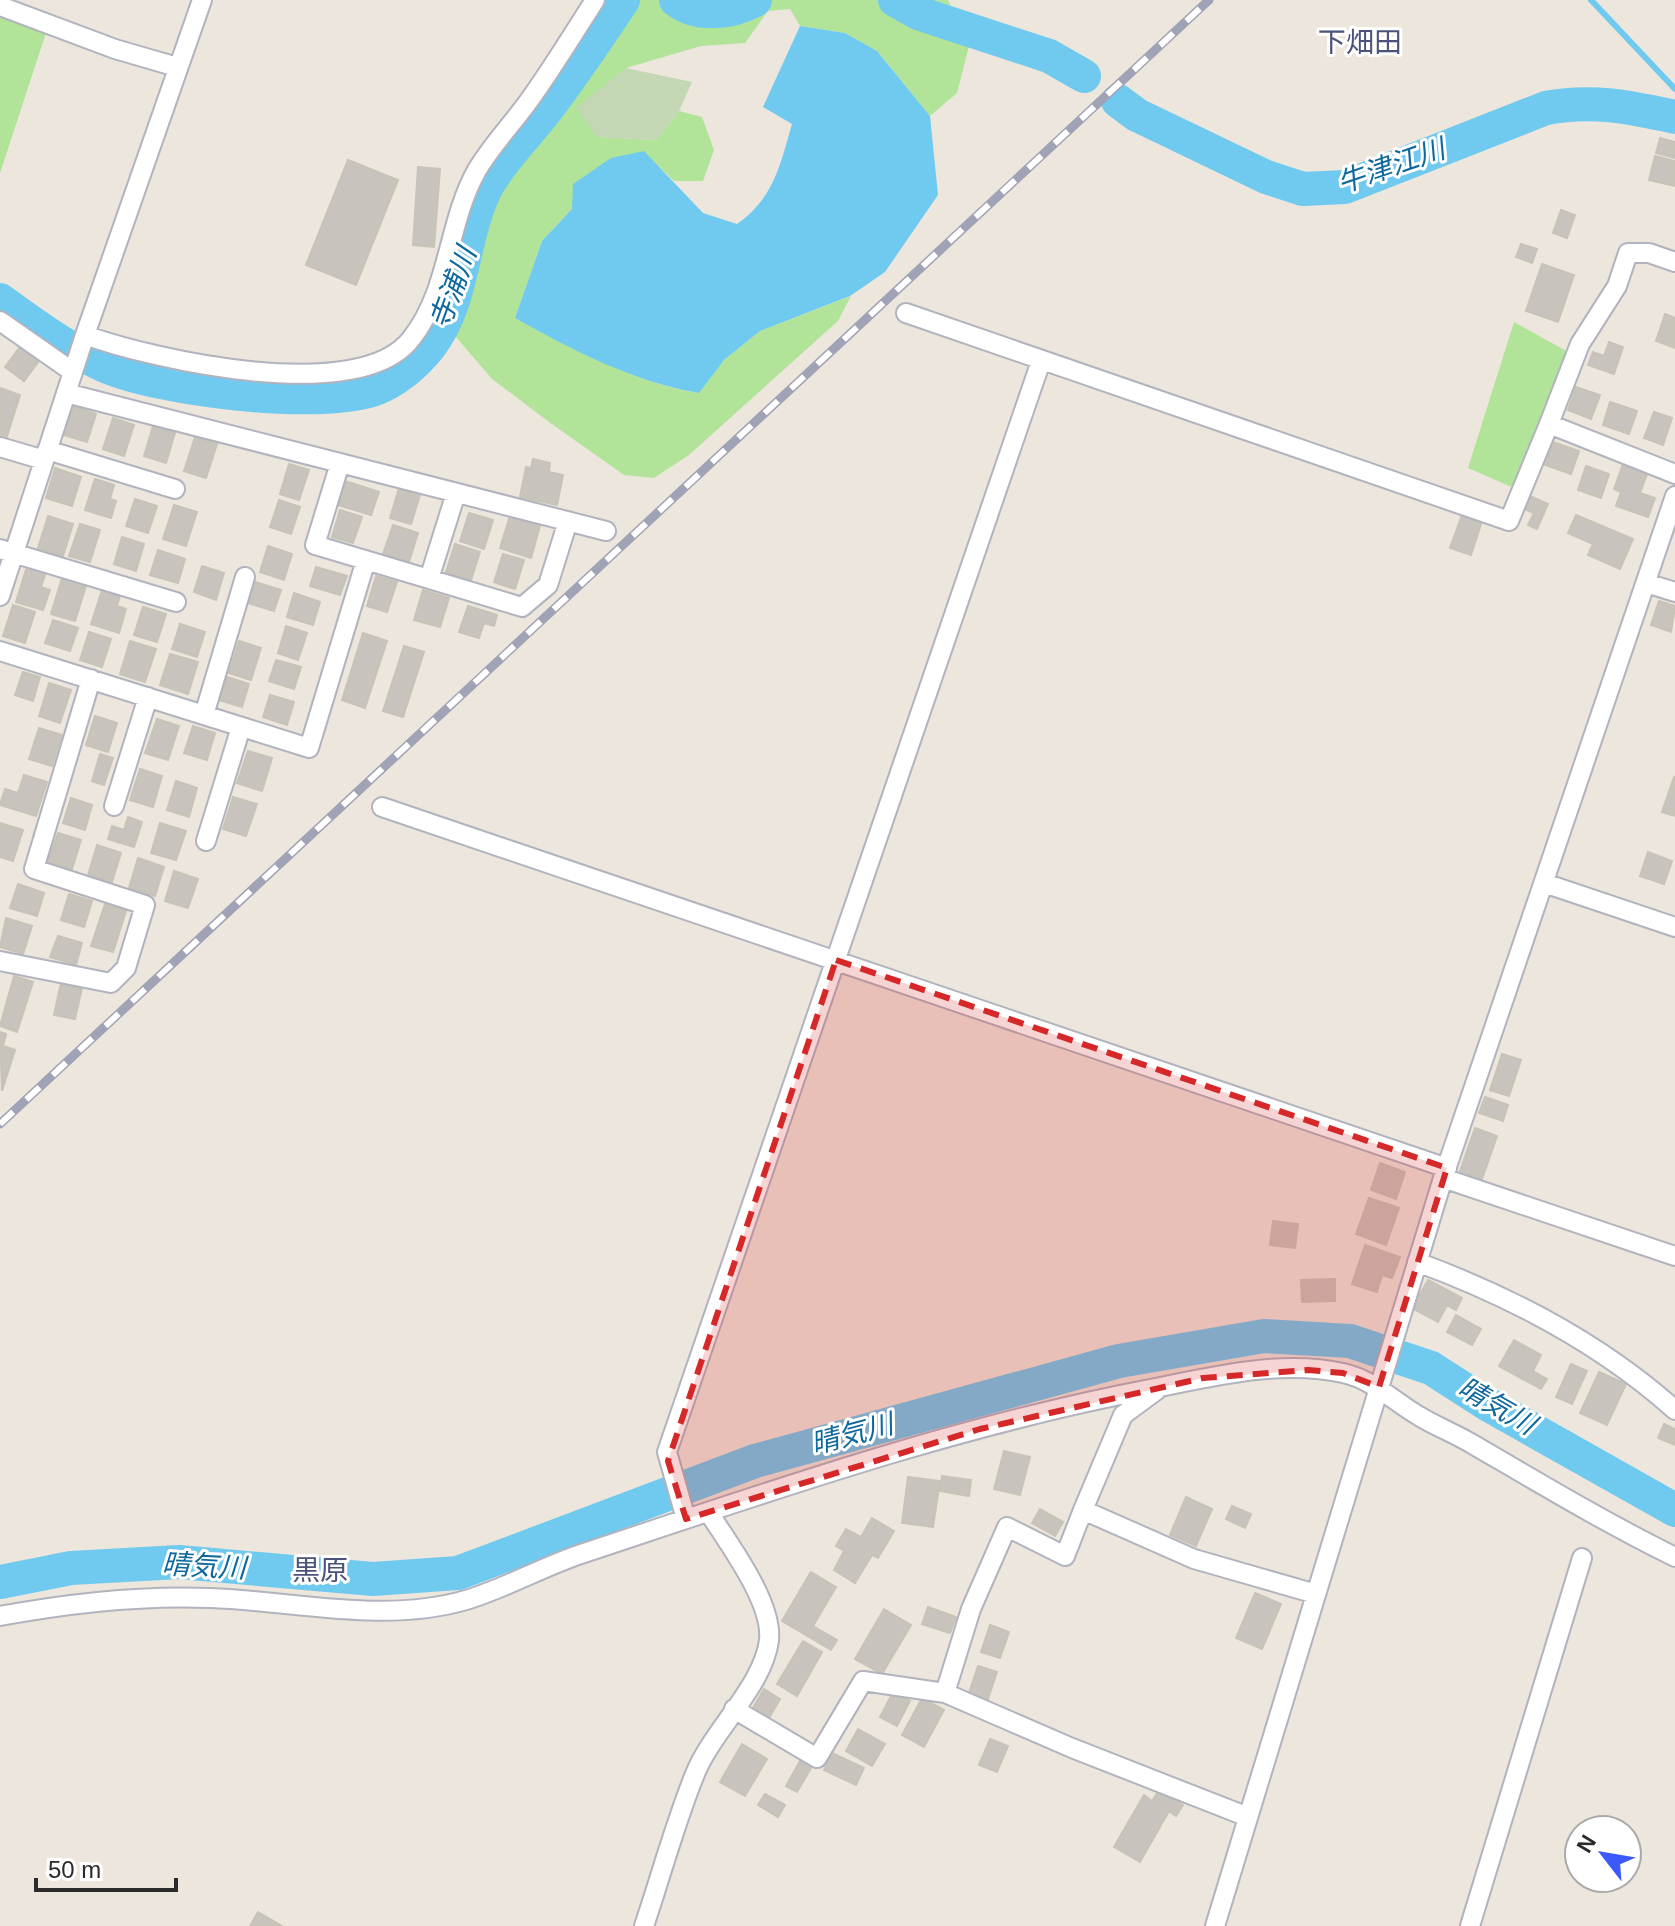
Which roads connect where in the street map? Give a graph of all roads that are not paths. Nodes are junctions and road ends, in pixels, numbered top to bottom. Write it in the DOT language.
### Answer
graph roads {
  1 [pos="202,0"];
  2 [pos="595,0"];
  3 [pos="0,6"];
  4 [pos="177,67"];
  5 [pos="1675,262"];
  6 [pos="906,313"];
  7 [pos="0,321"];
  8 [pos="85,335"];
  9 [pos="1041,361"];
  10 [pos="73,372"];
  11 [pos="66,393"];
  12 [pos="1549,424"];
  13 [pos="0,447"];
  14 [pos="46,455"];
  15 [pos="340,463"];
  16 [pos="1675,474"];
  17 [pos="175,489"];
  18 [pos="456,493"];
  19 [pos="1675,496"];
  20 [pos="568,521"];
  21 [pos="606,531"];
  22 [pos="7,551"];
  23 [pos="366,560"];
  24 [pos="245,577"];
  25 [pos="429,579"];
  26 [pos="1646,583"];
  27 [pos="1675,592"];
  28 [pos="0,596"];
  29 [pos="176,602"];
  30 [pos="0,651"];
  31 [pos="91,679"];
  32 [pos="148,697"];
  33 [pos="204,715"];
  34 [pos="241,727"];
  35 [pos="114,806"];
  36 [pos="382,807"];
  37 [pos="206,841"];
  38 [pos="1544,883"];
  39 [pos="1675,927"];
  40 [pos="836,960"];
  41 [pos="0,961"];
  42 [pos="1445,1173"];
  43 [pos="1675,1256"];
  44 [pos="1417,1262"];
  45 [pos="1163,1386"];
  46 [pos="1379,1387"];
  47 [pos="1674,1408"];
  48 [pos="1083,1510"];
  49 [pos="709,1513"];
  50 [pos="685,1515"];
  51 [pos="1675,1557"];
  52 [pos="1582,1558"];
  53 [pos="1316,1594"];
  54 [pos="0,1616"];
  55 [pos="945,1693"];
  56 [pos="734,1709"];
  57 [pos="1248,1817"];
  58 [pos="1218,1925"];
  59 [pos="644,1926"];
  60 [pos="1470,1926"];
  1 -- 4 [label="street"];
  2 -- 8 [label="street"];
  3 -- 4 [label="street"];
  4 -- 8 [label="street"];
  5 -- 12 [label="street"];
  6 -- 9 [label="street"];
  7 -- 10 [label="street"];
  8 -- 10 [label="street"];
  9 -- 12 [label="street"];
  9 -- 40 [label="street"];
  10 -- 11 [label="street"];
  11 -- 14 [label="street"];
  11 -- 15 [label="street"];
  12 -- 16 [label="street"];
  13 -- 14 [label="street"];
  14 -- 17 [label="street"];
  14 -- 22 [label="street"];
  15 -- 18 [label="street"];
  15 -- 23 [label="street"];
  18 -- 20 [label="street"];
  18 -- 25 [label="street"];
  19 -- 26 [label="street"];
  20 -- 21 [label="street"];
  20 -- 25 [label="street"];
  22 -- 28 [label="street"];
  22 -- 29 [label="street"];
  23 -- 25 [label="street"];
  23 -- 34 [label="street"];
  24 -- 33 [label="street"];
  26 -- 27 [label="street"];
  26 -- 38 [label="street"];
  30 -- 31 [label="street"];
  31 -- 32 [label="street"];
  31 -- 41 [label="street"];
  32 -- 33 [label="street"];
  32 -- 35 [label="street"];
  33 -- 34 [label="street"];
  34 -- 37 [label="street"];
  36 -- 40 [label="street"];
  38 -- 39 [label="street"];
  38 -- 42 [label="street"];
  40 -- 42 [label="street"];
  40 -- 50 [label="street"];
  42 -- 43 [label="street"];
  42 -- 44 [label="street"];
  44 -- 46 [label="street"];
  44 -- 47 [label="street"];
  45 -- 46 [label="street"];
  45 -- 48 [label="street"];
  45 -- 49 [label="street"];
  46 -- 51 [label="street"];
  46 -- 53 [label="street"];
  48 -- 53 [label="street"];
  48 -- 55 [label="street"];
  49 -- 50 [label="street"];
  49 -- 56 [label="street"];
  50 -- 54 [label="street"];
  52 -- 60 [label="street"];
  53 -- 57 [label="street"];
  55 -- 56 [label="street"];
  55 -- 57 [label="street"];
  56 -- 59 [label="street"];
  57 -- 58 [label="street"];
}
